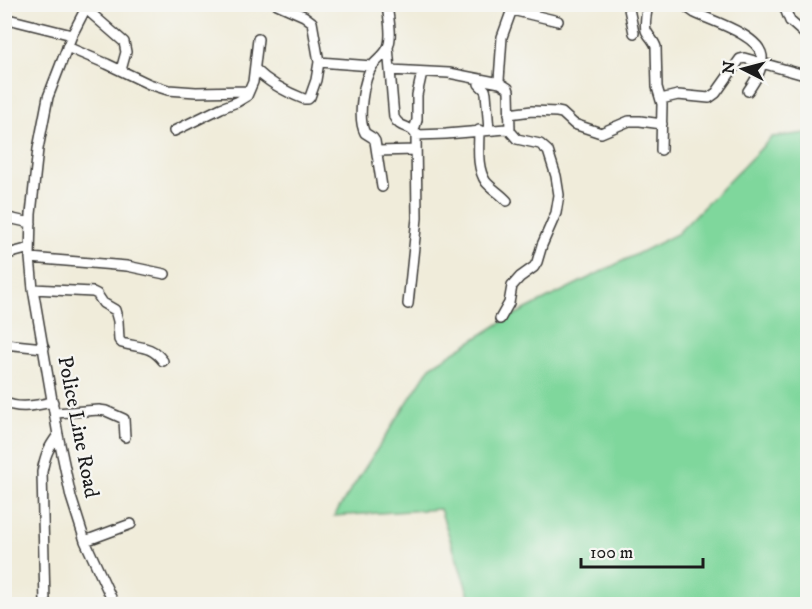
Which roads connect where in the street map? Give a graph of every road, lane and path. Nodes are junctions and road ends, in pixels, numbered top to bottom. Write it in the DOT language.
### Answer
graph roads {
  1 [pos="278,4"];
  2 [pos="387,4"];
  3 [pos="628,4"];
  4 [pos="648,4"];
  5 [pos="687,4"];
  6 [pos="783,4"];
  7 [pos="86,6"];
  8 [pos="513,8"];
  9 [pos="4,18"];
  10 [pos="558,21"];
  11 [pos="634,33"];
  12 [pos="72,35"];
  13 [pos="807,37"];
  14 [pos="258,39"];
  15 [pos="388,47"];
  16 [pos="68,48"];
  17 [pos="320,62"];
  18 [pos="762,63"];
  19 [pos="372,66"];
  20 [pos="255,69"];
  21 [pos="121,70"];
  22 [pos="390,70"];
  23 [pos="422,72"];
  24 [pos="807,76"];
  25 [pos="479,79"];
  26 [pos="500,83"];
  27 [pos="249,91"];
  28 [pos="748,91"];
  29 [pos="661,99"];
  30 [pos="509,114"];
  31 [pos="662,124"];
  32 [pos="484,130"];
  33 [pos="174,131"];
  34 [pos="510,131"];
  35 [pos="415,132"];
  36 [pos="377,150"];
  37 [pos="416,150"];
  38 [pos="661,150"];
  39 [pos="382,187"];
  40 [pos="507,201"];
  41 [pos="4,217"];
  42 [pos="31,224"];
  43 [pos="30,253"];
  44 [pos="4,255"];
  45 [pos="165,274"];
  46 [pos="33,289"];
  47 [pos="408,304"];
  48 [pos="500,319"];
  49 [pos="4,344"];
  50 [pos="44,348"];
  51 [pos="163,361"];
  52 [pos="4,402"];
  53 [pos="53,402"];
  54 [pos="55,413"];
  55 [pos="58,435"];
  56 [pos="125,436"];
  57 [pos="131,524"];
  58 [pos="85,541"];
  59 [pos="45,604"];
  60 [pos="114,604"];
  1 -- 17 [label="street"];
  2 -- 15 [label="street"];
  3 -- 11 [label="street"];
  4 -- 29 [label="street"];
  5 -- 18 [label="street"];
  6 -- 13 [label="street"];
  7 -- 12 [label="street, Police Line Road"];
  7 -- 21 [label="street"];
  8 -- 10 [label="street"];
  8 -- 26 [label="street"];
  9 -- 12 [label="street"];
  12 -- 16 [label="street, Police Line Road"];
  14 -- 20 [label="street"];
  15 -- 19 [label="street"];
  15 -- 22 [label="street"];
  16 -- 21 [label="street"];
  16 -- 42 [label="street, Police Line Road"];
  17 -- 19 [label="street"];
  17 -- 20 [label="street"];
  18 -- 24 [label="street"];
  18 -- 28 [label="street"];
  18 -- 29 [label="street"];
  19 -- 36 [label="street"];
  20 -- 27 [label="street"];
  21 -- 27 [label="street"];
  22 -- 23 [label="street"];
  22 -- 35 [label="street"];
  23 -- 25 [label="street"];
  23 -- 35 [label="street"];
  25 -- 26 [label="street"];
  25 -- 32 [label="street"];
  26 -- 30 [label="street"];
  27 -- 33 [label="street"];
  29 -- 31 [label="street"];
  30 -- 31 [label="street"];
  30 -- 34 [label="street"];
  31 -- 38 [label="street"];
  32 -- 34 [label="street"];
  32 -- 35 [label="street"];
  32 -- 40 [label="street"];
  34 -- 48 [label="street"];
  35 -- 37 [label="street"];
  36 -- 37 [label="street"];
  36 -- 39 [label="street"];
  37 -- 47 [label="street"];
  41 -- 42 [label="street"];
  42 -- 43 [label="street, Police Line Road"];
  43 -- 44 [label="street"];
  43 -- 45 [label="street"];
  43 -- 46 [label="street, Police Line Road"];
  46 -- 50 [label="street, Police Line Road"];
  46 -- 51 [label="street"];
  49 -- 50 [label="street"];
  50 -- 53 [label="street, Police Line Road"];
  52 -- 53 [label="street"];
  53 -- 54 [label="street, Police Line Road"];
  54 -- 55 [label="street, Police Line Road"];
  54 -- 56 [label="street"];
  55 -- 58 [label="street, Police Line Road"];
  55 -- 59 [label="street"];
  57 -- 58 [label="street"];
  58 -- 60 [label="street, Police Line Road"];
}
